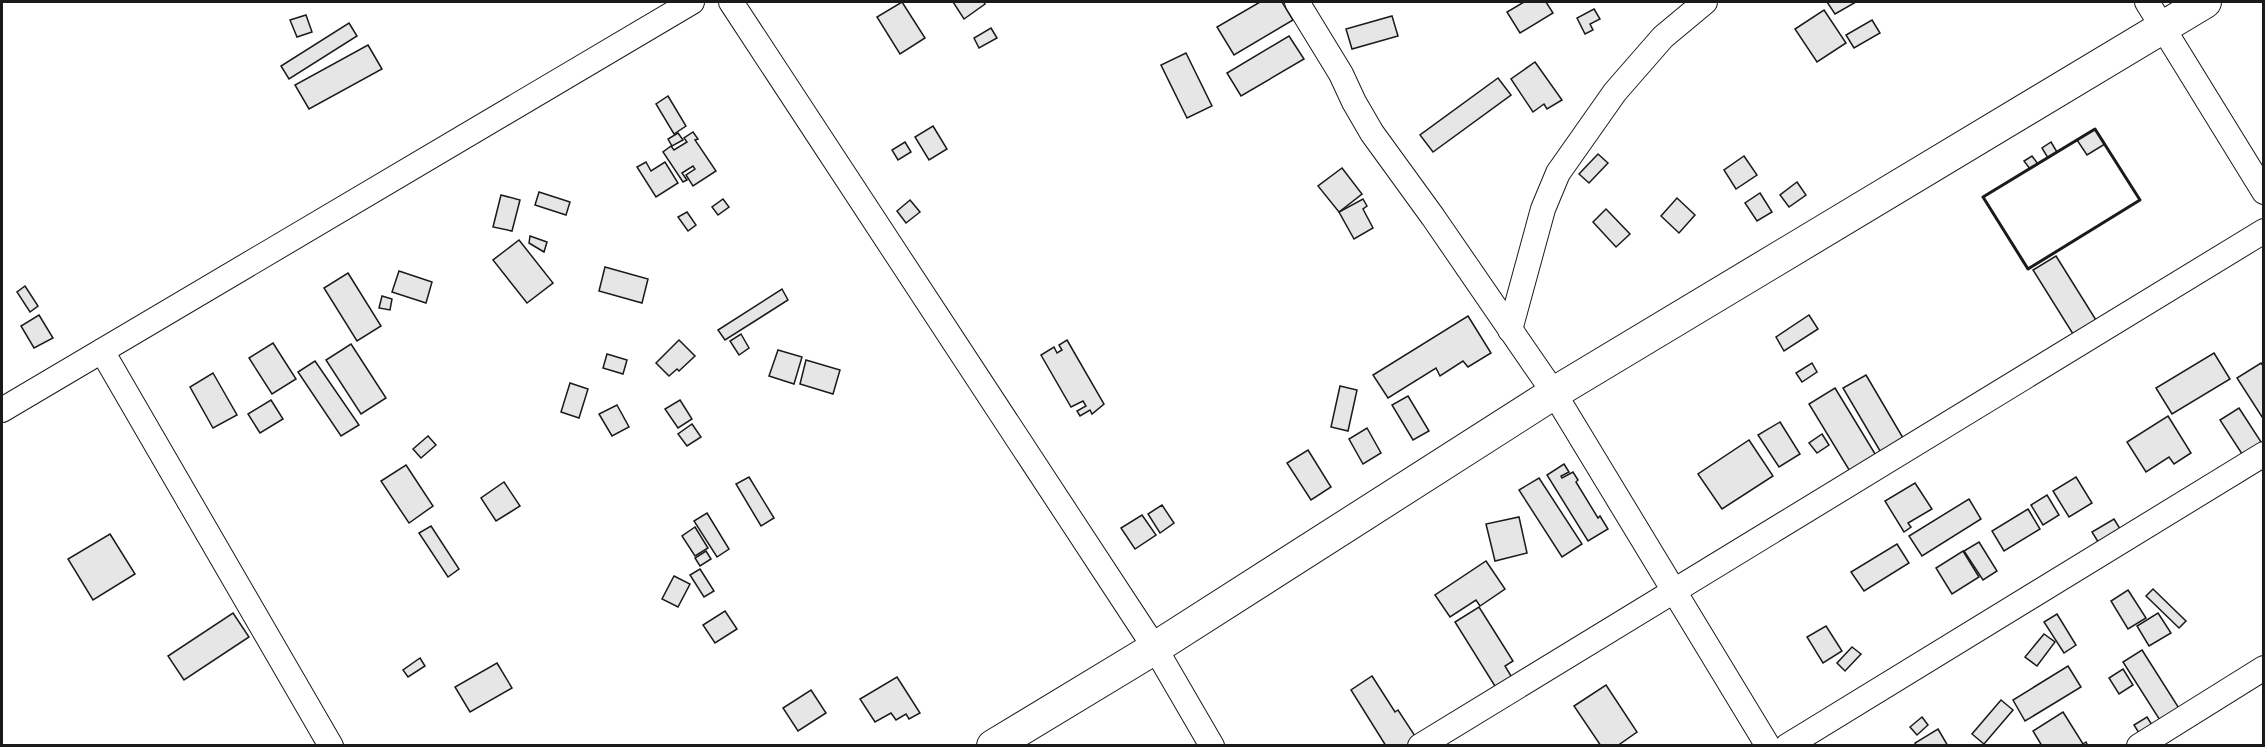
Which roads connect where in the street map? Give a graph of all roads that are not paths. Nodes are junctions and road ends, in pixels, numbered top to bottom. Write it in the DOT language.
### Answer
graph roads {
  1 [pos="692,2"];
  2 [pos="731,2"];
  3 [pos="1297,2"];
  4 [pos="1705,2"];
  5 [pos="2205,2"];
  6 [pos="2155,14"];
  7 [pos="2263,189"];
  8 [pos="2264,231"];
  9 [pos="1510,330"];
  10 [pos="102,351"];
  11 [pos="1554,393"];
  12 [pos="2,410"];
  13 [pos="2264,454"];
  14 [pos="1674,590"];
  15 [pos="1155,648"];
  16 [pos="2264,668"];
  17 [pos="331,746"];
  18 [pos="993,746"];
  19 [pos="1212,746"];
  20 [pos="1420,746"];
  21 [pos="1768,746"];
  22 [pos="1787,746"];
  23 [pos="2139,746"];
  1 -- 10 [label="street"];
  2 -- 15 [label="street"];
  3 -- 9 [label="street"];
  4 -- 9 [label="street"];
  5 -- 6 [label="main road"];
  6 -- 7 [label="street"];
  6 -- 11 [label="main road"];
  8 -- 14 [label="street"];
  9 -- 11 [label="street"];
  10 -- 12 [label="street"];
  10 -- 17 [label="street"];
  11 -- 14 [label="street"];
  11 -- 15 [label="main road"];
  13 -- 22 [label="street"];
  14 -- 20 [label="street"];
  14 -- 21 [label="street"];
  15 -- 18 [label="main road"];
  15 -- 19 [label="street"];
  16 -- 23 [label="street"];
}
